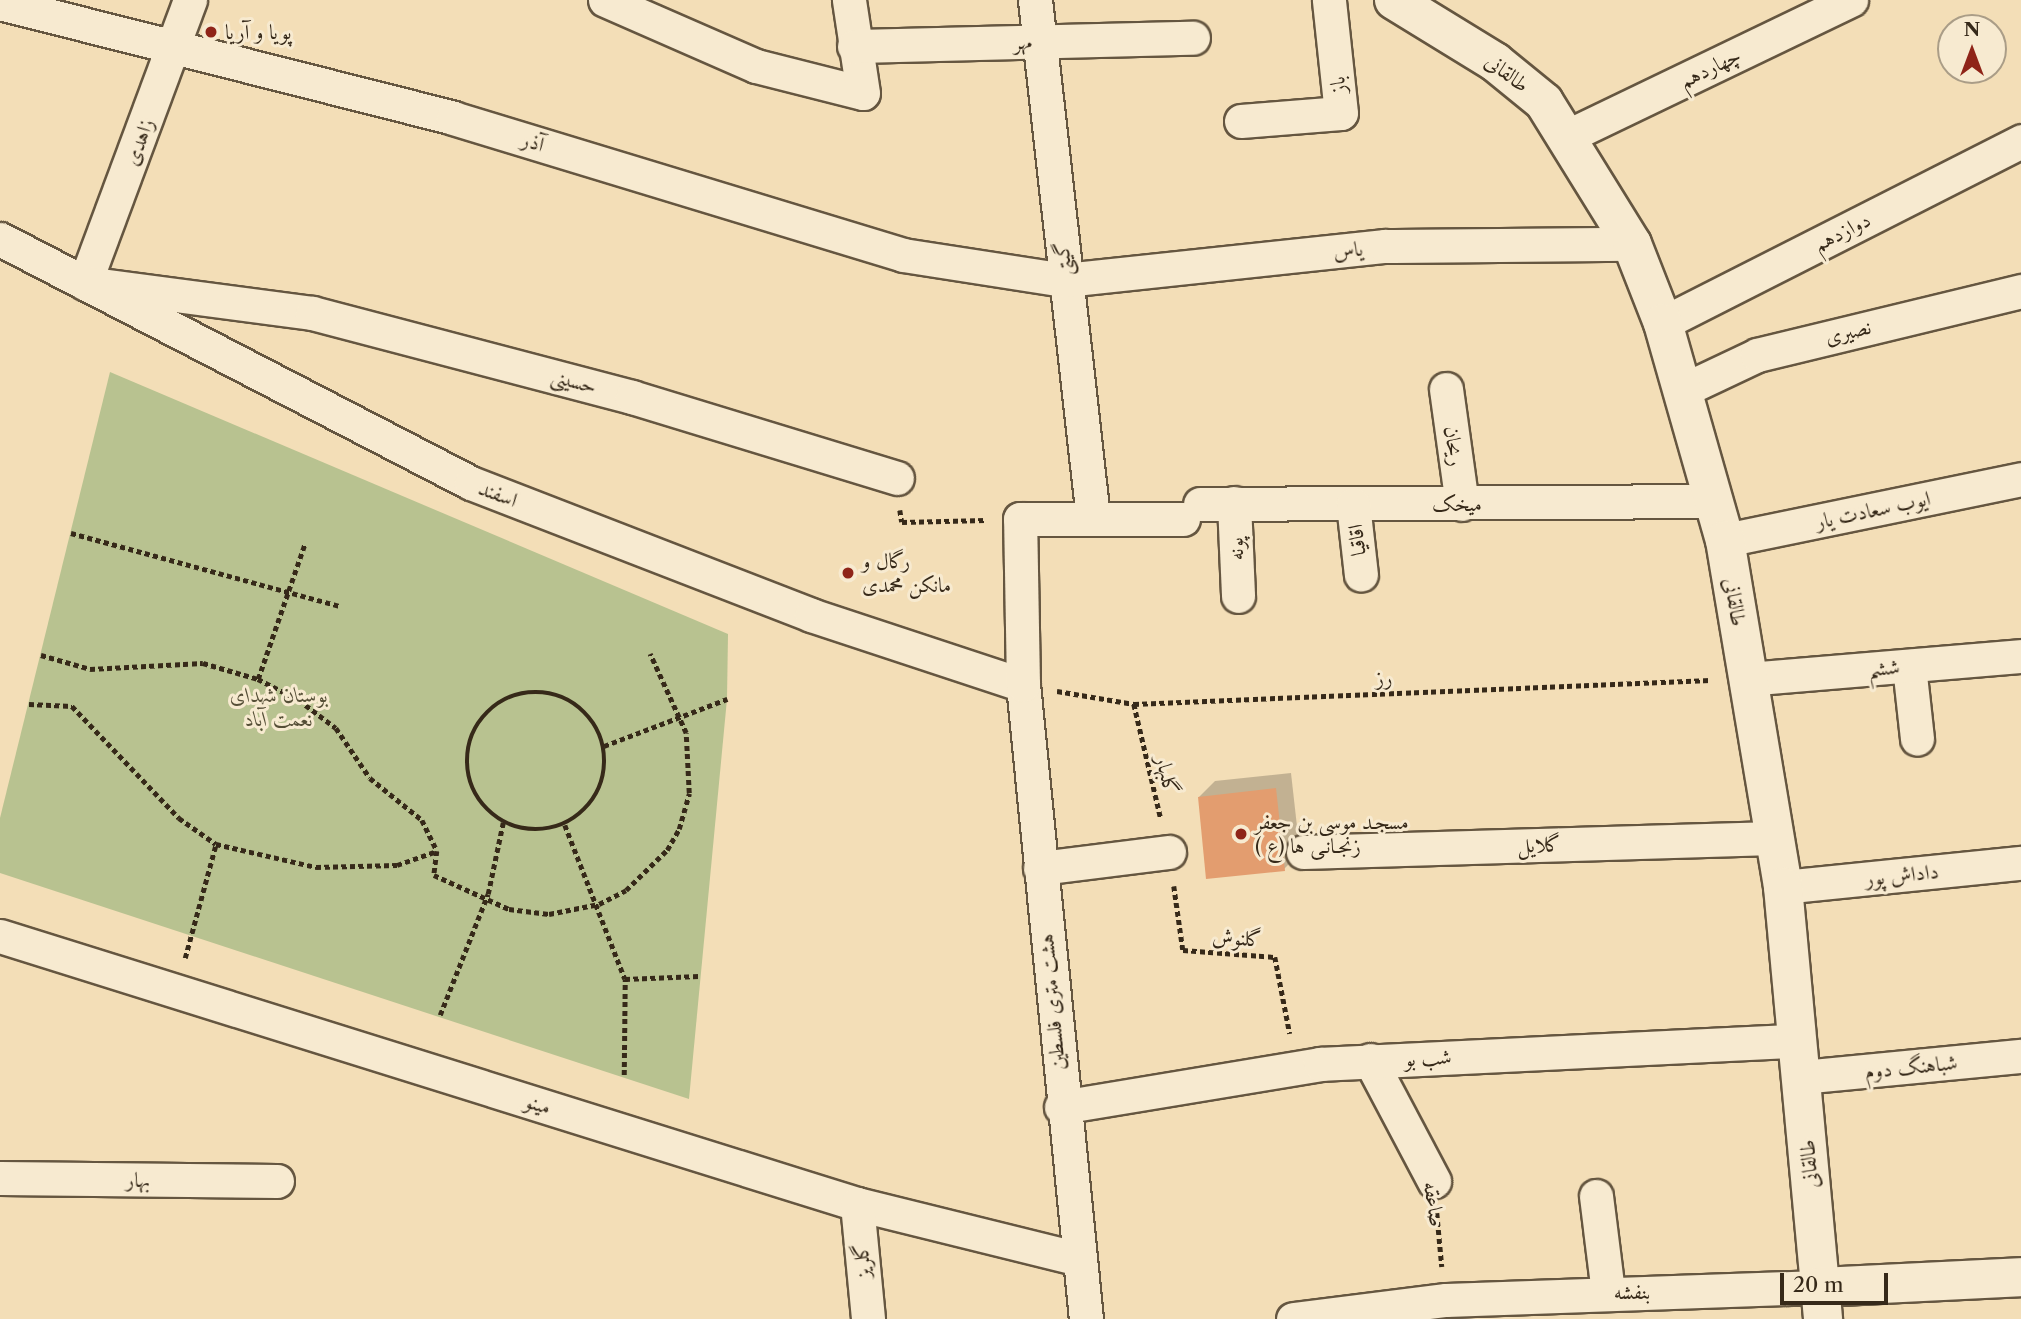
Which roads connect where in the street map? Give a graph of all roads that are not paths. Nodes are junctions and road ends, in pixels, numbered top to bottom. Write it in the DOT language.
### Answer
graph roads {
  1 [pos="190,0"];
  2 [pos="605,0"];
  3 [pos="849,0"];
  4 [pos="1035,0"];
  5 [pos="1329,0"];
  6 [pos="1394,0"];
  7 [pos="1850,0"];
  8 [pos="0,3"];
  9 [pos="1193,38"];
  10 [pos="1039,41"];
  11 [pos="854,46"];
  12 [pos="175,47"];
  13 [pos="1241,121"];
  14 [pos="1570,135"];
  15 [pos="2021,141"];
  16 [pos="0,239"];
  17 [pos="1632,244"];
  18 [pos="1065,280"];
  19 [pos="85,283"];
  20 [pos="2021,290"];
  21 [pos="1663,323"];
  22 [pos="1446,389"];
  23 [pos="1681,391"];
  24 [pos="897,478"];
  25 [pos="2021,479"];
  26 [pos="1714,501"];
  27 [pos="1234,503"];
  28 [pos="1353,504"];
  29 [pos="1462,504"];
  30 [pos="1093,517"];
  31 [pos="1020,519"];
  32 [pos="1725,540"];
  33 [pos="1361,575"];
  34 [pos="1238,596"];
  35 [pos="2021,656"];
  36 [pos="1909,666"];
  37 [pos="1747,679"];
  38 [pos="1023,685"];
  39 [pos="1917,739"];
  40 [pos="1774,838"];
  41 [pos="1169,852"];
  42 [pos="1303,852"];
  43 [pos="2021,863"];
  44 [pos="1040,868"];
  45 [pos="1783,887"];
  46 [pos="0,936"];
  47 [pos="2021,1056"];
  48 [pos="1799,1059"];
  49 [pos="1370,1060"];
  50 [pos="1061,1107"];
  51 [pos="0,1178"];
  52 [pos="277,1181"];
  53 [pos="1434,1181"];
  54 [pos="1596,1196"];
  55 [pos="857,1203"];
  56 [pos="1079,1259"];
  57 [pos="2021,1277"];
  58 [pos="1608,1292"];
  59 [pos="1821,1303"];
  60 [pos="868,1319"];
  61 [pos="1086,1319"];
  62 [pos="1293,1319"];
  1 -- 12 [label="street, زاهدی"];
  2 -- 11 [label="street"];
  3 -- 11 [label="street"];
  4 -- 10 [label="street, گیتی"];
  5 -- 13 [label="street, باز"];
  6 -- 14 [label="street, طالقانی"];
  7 -- 14 [label="street, چهاردهم"];
  8 -- 12 [label="street, آذر"];
  9 -- 10 [label="street, مهر"];
  10 -- 11 [label="street, مهر"];
  10 -- 18 [label="street, گیتی"];
  12 -- 18 [label="street, آذر"];
  12 -- 19 [label="street, زاهدی"];
  14 -- 17 [label="street, طالقانی"];
  15 -- 21 [label="street, دوازدهم"];
  16 -- 19 [label="street, اسفند"];
  17 -- 18 [label="street, یاس"];
  17 -- 21 [label="street, طالقانی"];
  18 -- 30 [label="street, گیتی"];
  19 -- 24 [label="street, حسینی"];
  19 -- 38 [label="street, اسفند"];
  20 -- 23 [label="street, نصیری"];
  21 -- 23 [label="street, طالقانی"];
  22 -- 29 [label="street, ریحان"];
  23 -- 26 [label="street, طالقانی"];
  25 -- 32 [label="street, ایوب سعادت یار"];
  26 -- 29 [label="street, میخک"];
  26 -- 32 [label="street, طالقانی"];
  27 -- 28 [label="street, میخک"];
  27 -- 30 [label="street, میخک"];
  27 -- 34 [label="street, پونه"];
  28 -- 29 [label="street, میخک"];
  28 -- 33 [label="street, اقاقیا"];
  30 -- 31 [label="street, میخک"];
  31 -- 38 [label="street, هشت متری فلسطین"];
  32 -- 37 [label="street, طالقانی"];
  35 -- 36 [label="street, ششم"];
  36 -- 37 [label="street, ششم"];
  36 -- 39 [label="street"];
  37 -- 40 [label="street, طالقانی"];
  38 -- 44 [label="street, هشت متری فلسطین"];
  40 -- 42 [label="street, گلایل"];
  40 -- 45 [label="street, طالقانی"];
  41 -- 44 [label="street"];
  43 -- 45 [label="street, داداش پور"];
  44 -- 50 [label="street, هشت متری فلسطین"];
  45 -- 48 [label="street, طالقانی"];
  46 -- 55 [label="street, مینو"];
  47 -- 48 [label="street, شباهنگ دوم"];
  48 -- 49 [label="street, شب بو"];
  48 -- 59 [label="street, طالقانی"];
  49 -- 50 [label="street, شب بو"];
  49 -- 53 [label="street, صاعقه"];
  50 -- 56 [label="street, هشت متری فلسطین"];
  51 -- 52 [label="street, بهار"];
  54 -- 58 [label="street"];
  55 -- 56 [label="street, مینو"];
  55 -- 60 [label="street, گلریز"];
  56 -- 61 [label="street, هشت متری فلسطین"];
  57 -- 59 [label="street"];
  58 -- 59 [label="street, بنفشه"];
  58 -- 62 [label="street, بنفشه"];
}
